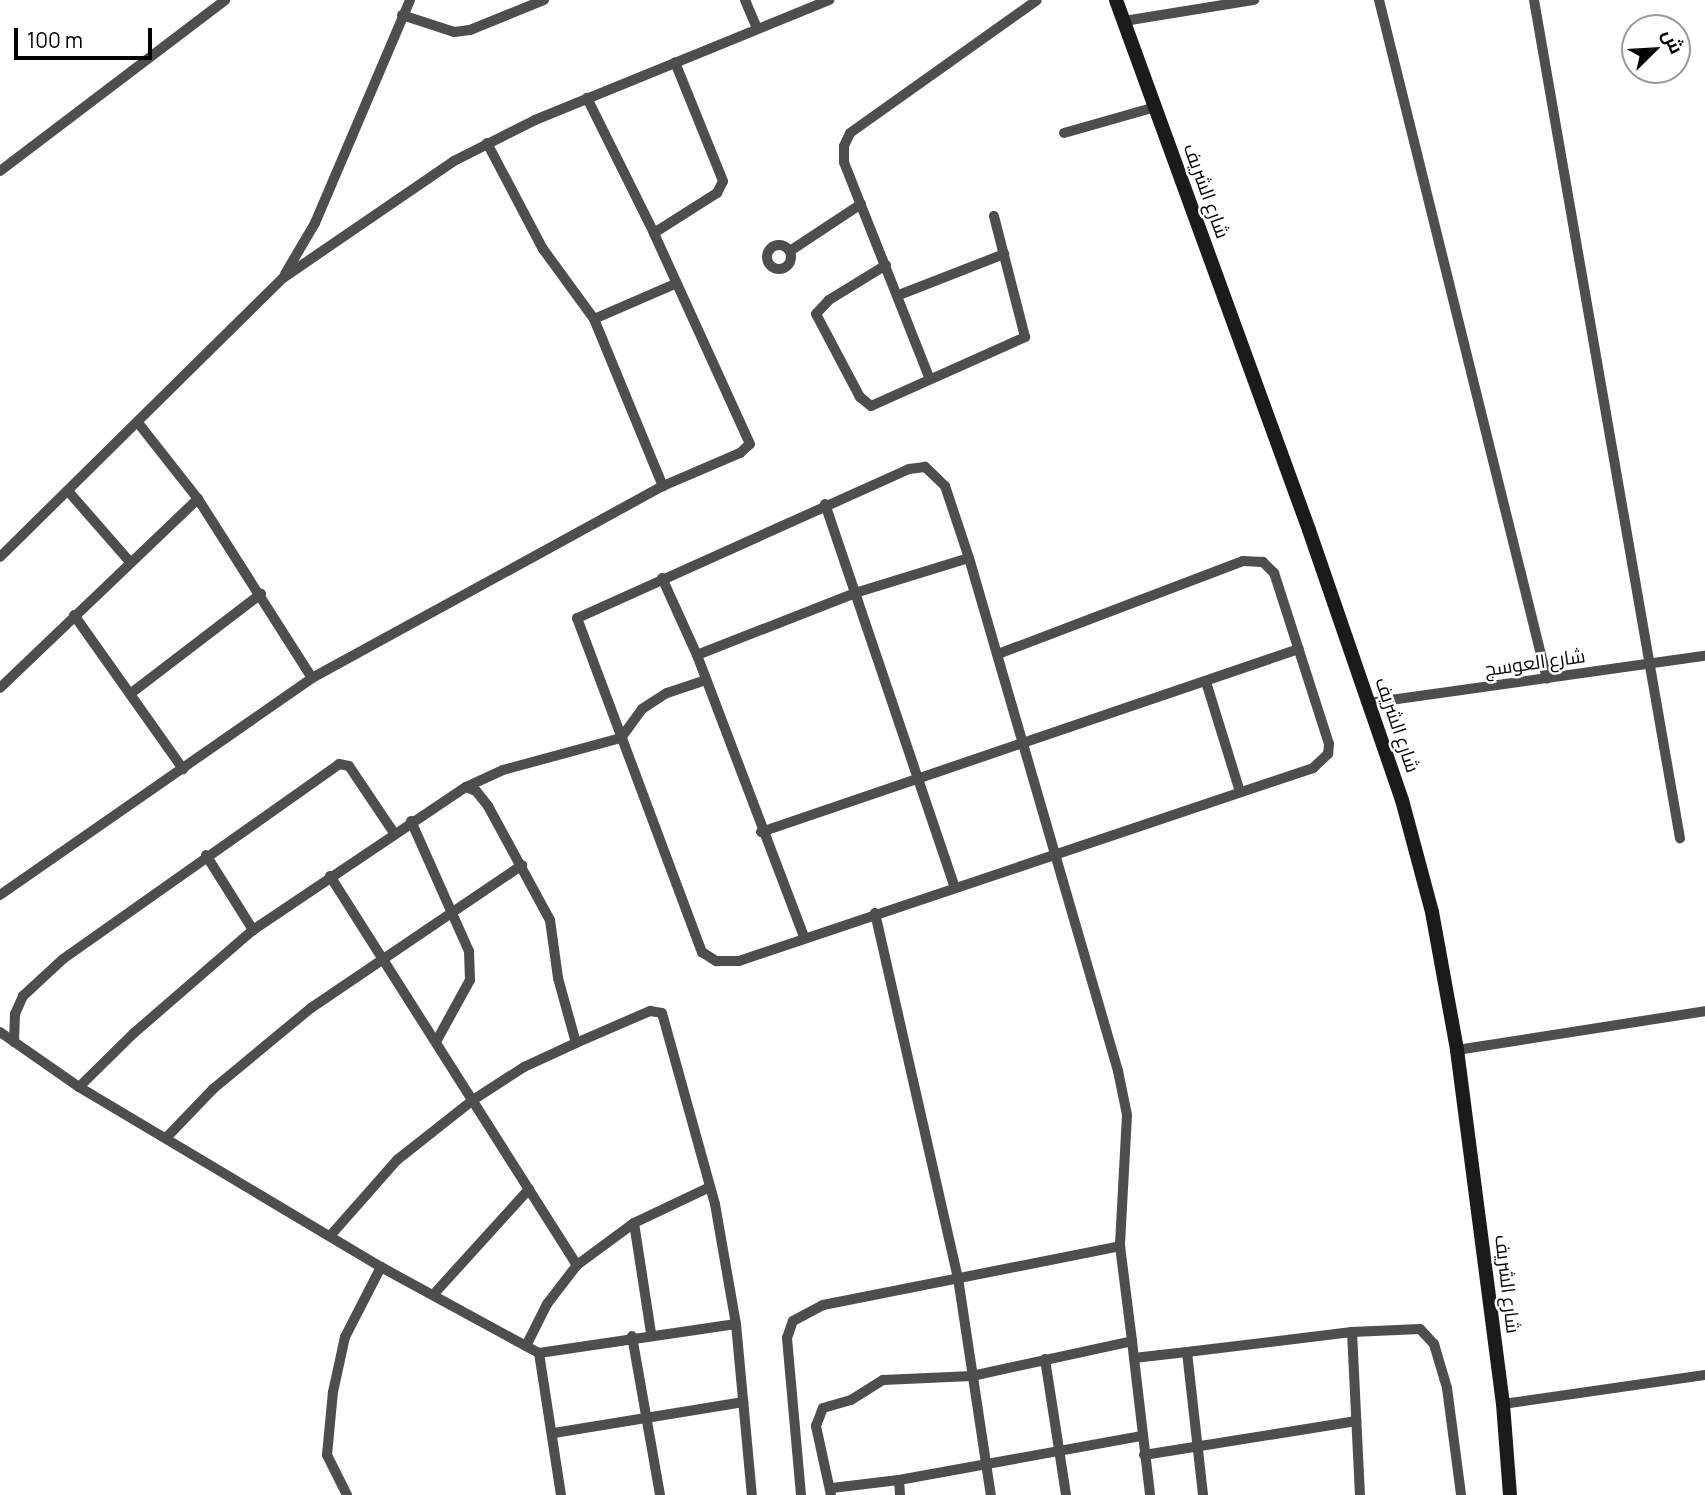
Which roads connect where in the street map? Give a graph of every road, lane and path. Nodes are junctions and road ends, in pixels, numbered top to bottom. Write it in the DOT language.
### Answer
graph roads {
  1 [pos="225,0"];
  2 [pos="410,0"];
  3 [pos="544,0"];
  4 [pos="744,0"];
  5 [pos="829,0"];
  6 [pos="1037,0"];
  7 [pos="1116,0"];
  8 [pos="1254,0"];
  9 [pos="1379,0"];
  10 [pos="1534,0"];
  11 [pos="402,15"];
  12 [pos="1124,21"];
  13 [pos="756,26"];
  14 [pos="675,62"];
  15 [pos="587,98"];
  16 [pos="1155,107"];
  17 [pos="1064,132"];
  18 [pos="487,143"];
  19 [pos="0,171"];
  20 [pos="860,204"];
  21 [pos="994,216"];
  22 [pos="654,233"];
  23 [pos="789,251"];
  24 [pos="1004,254"];
  25 [pos="886,265"];
  26 [pos="283,278"];
  27 [pos="677,283"];
  28 [pos="899,295"];
  29 [pos="594,319"];
  30 [pos="929,377"];
  31 [pos="139,424"];
  32 [pos="663,486"];
  33 [pos="68,491"];
  34 [pos="198,499"];
  35 [pos="825,505"];
  36 [pos="0,557"];
  37 [pos="969,558"];
  38 [pos="130,562"];
  39 [pos="663,578"];
  40 [pos="855,593"];
  41 [pos="261,594"];
  42 [pos="74,615"];
  43 [pos="1299,649"];
  44 [pos="998,653"];
  45 [pos="697,655"];
  46 [pos="1705,656"];
  47 [pos="1653,664"];
  48 [pos="0,668"];
  49 [pos="9,678"];
  50 [pos="312,678"];
  51 [pos="1547,679"];
  52 [pos="706,680"];
  53 [pos="1206,682"];
  54 [pos="0,688"];
  55 [pos="130,694"];
  56 [pos="1369,703"];
  57 [pos="621,738"];
  58 [pos="1026,746"];
  59 [pos="183,769"];
  60 [pos="916,779"];
  61 [pos="466,787"];
  62 [pos="1240,792"];
  63 [pos="411,821"];
  64 [pos="761,832"];
  65 [pos="394,833"];
  66 [pos="1680,838"];
  67 [pos="1056,853"];
  68 [pos="206,855"];
  69 [pos="522,864"];
  70 [pos="330,876"];
  71 [pos="955,887"];
  72 [pos="0,895"];
  73 [pos="454,910"];
  74 [pos="875,913"];
  75 [pos="253,930"];
  76 [pos="804,936"];
  77 [pos="384,957"];
  78 [pos="1705,1011"];
  79 [pos="0,1032"];
  80 [pos="437,1040"];
  81 [pos="14,1042"];
  82 [pos="576,1043"];
  83 [pos="1457,1050"];
  84 [pos="79,1087"];
  85 [pos="473,1100"];
  86 [pos="166,1138"];
  87 [pos="710,1187"];
  88 [pos="529,1189"];
  89 [pos="634,1223"];
  90 [pos="330,1236"];
  91 [pos="1120,1246"];
  92 [pos="577,1265"];
  93 [pos="381,1266"];
  94 [pos="958,1278"];
  95 [pos="433,1295"];
  96 [pos="736,1324"];
  97 [pos="1352,1332"];
  98 [pos="651,1333"];
  99 [pos="632,1336"];
  100 [pos="1132,1341"];
  101 [pos="526,1346"];
  102 [pos="1187,1352"];
  103 [pos="539,1353"];
  104 [pos="1134,1358"];
  105 [pos="1045,1360"];
  106 [pos="1705,1375"];
  107 [pos="972,1376"];
  108 [pos="743,1402"];
  109 [pos="1503,1404"];
  110 [pos="645,1416"];
  111 [pos="1356,1421"];
  112 [pos="554,1433"];
  113 [pos="1142,1436"];
  114 [pos="1196,1448"];
  115 [pos="1059,1452"];
  116 [pos="1144,1455"];
  117 [pos="987,1462"];
  118 [pos="900,1480"];
  119 [pos="832,1491"];
  120 [pos="347,1495"];
  121 [pos="561,1495"];
  122 [pos="660,1495"];
  123 [pos="752,1495"];
  124 [pos="801,1495"];
  125 [pos="900,1495"];
  126 [pos="991,1495"];
  127 [pos="1066,1495"];
  128 [pos="1150,1495"];
  129 [pos="1203,1495"];
  130 [pos="1360,1495"];
  131 [pos="1461,1495"];
  132 [pos="1510,1495"];
  1 -- 19 [label="street"];
  2 -- 11 [label="street"];
  3 -- 11 [label="street"];
  4 -- 13 [label="street"];
  5 -- 13 [label="street"];
  6 -- 20 [label="street"];
  7 -- 12 [label="main road, شارع الشريف"];
  8 -- 12 [label="street"];
  9 -- 51 [label="street"];
  10 -- 47 [label="street"];
  11 -- 26 [label="street"];
  12 -- 16 [label="main road, شارع الشريف"];
  13 -- 14 [label="street"];
  14 -- 15 [label="street"];
  14 -- 22 [label="street"];
  15 -- 18 [label="street"];
  15 -- 22 [label="street"];
  16 -- 17 [label="street"];
  16 -- 56 [label="main road, شارع الشريف"];
  18 -- 26 [label="street"];
  18 -- 29 [label="street"];
  20 -- 23 [label="street"];
  20 -- 25 [label="street"];
  21 -- 24 [label="street"];
  22 -- 27 [label="street"];
  24 -- 28 [label="street"];
  24 -- 30 [label="street"];
  25 -- 28 [label="street"];
  25 -- 30 [label="street"];
  26 -- 31 [label="street"];
  27 -- 29 [label="street"];
  27 -- 32 [label="street"];
  28 -- 30 [label="street"];
  29 -- 32 [label="street"];
  31 -- 33 [label="street"];
  31 -- 34 [label="street"];
  32 -- 50 [label="street"];
  33 -- 36 [label="street"];
  33 -- 38 [label="street"];
  34 -- 38 [label="street"];
  34 -- 41 [label="street"];
  35 -- 37 [label="street"];
  35 -- 39 [label="street"];
  35 -- 40 [label="street"];
  37 -- 40 [label="street"];
  37 -- 44 [label="street"];
  38 -- 42 [label="street"];
  39 -- 45 [label="street"];
  39 -- 57 [label="street"];
  40 -- 45 [label="street"];
  40 -- 60 [label="street"];
  41 -- 50 [label="street"];
  41 -- 55 [label="street"];
  42 -- 49 [label="street"];
  42 -- 55 [label="street"];
  43 -- 44 [label="street"];
  43 -- 53 [label="street"];
  43 -- 62 [label="street"];
  44 -- 58 [label="street"];
  45 -- 52 [label="street"];
  46 -- 47 [label="street, شارع العوسج"];
  47 -- 51 [label="street, شارع العوسج"];
  47 -- 66 [label="street"];
  48 -- 49 [label="street"];
  49 -- 54 [label="street"];
  50 -- 59 [label="street"];
  51 -- 56 [label="street, شارع العوسج"];
  52 -- 57 [label="street"];
  52 -- 64 [label="street"];
  53 -- 58 [label="street"];
  53 -- 62 [label="street"];
  55 -- 59 [label="street"];
  56 -- 83 [label="main road, شارع الشريف"];
  57 -- 61 [label="street"];
  57 -- 76 [label="street"];
  58 -- 60 [label="street"];
  58 -- 67 [label="street"];
  59 -- 72 [label="street"];
  60 -- 64 [label="street"];
  60 -- 71 [label="street"];
  61 -- 63 [label="street"];
  61 -- 69 [label="street"];
  62 -- 67 [label="street"];
  63 -- 65 [label="street"];
  63 -- 73 [label="street"];
  64 -- 76 [label="street"];
  65 -- 68 [label="street"];
  65 -- 70 [label="street"];
  67 -- 71 [label="street"];
  67 -- 91 [label="street"];
  68 -- 75 [label="street"];
  68 -- 81 [label="street"];
  69 -- 73 [label="street"];
  69 -- 82 [label="street"];
  70 -- 75 [label="street"];
  70 -- 77 [label="street"];
  71 -- 74 [label="street"];
  73 -- 77 [label="street"];
  73 -- 80 [label="street"];
  74 -- 76 [label="street"];
  74 -- 94 [label="street"];
  75 -- 84 [label="street"];
  77 -- 80 [label="street"];
  77 -- 86 [label="street"];
  78 -- 83 [label="street"];
  79 -- 81 [label="street"];
  80 -- 85 [label="street"];
  81 -- 84 [label="street"];
  82 -- 85 [label="street"];
  82 -- 87 [label="street"];
  83 -- 109 [label="main road, شارع الشريف"];
  84 -- 86 [label="street"];
  85 -- 88 [label="street"];
  85 -- 90 [label="street"];
  86 -- 90 [label="street"];
  87 -- 89 [label="street"];
  87 -- 96 [label="street"];
  88 -- 92 [label="street"];
  88 -- 95 [label="street"];
  89 -- 92 [label="street"];
  89 -- 98 [label="street"];
  90 -- 93 [label="street"];
  91 -- 94 [label="street"];
  91 -- 100 [label="street"];
  92 -- 101 [label="street"];
  93 -- 95 [label="street"];
  93 -- 120 [label="street"];
  94 -- 107 [label="street"];
  94 -- 124 [label="street"];
  95 -- 101 [label="street"];
  96 -- 98 [label="street"];
  96 -- 108 [label="street"];
  97 -- 102 [label="street"];
  97 -- 111 [label="street"];
  97 -- 131 [label="street"];
  98 -- 99 [label="street"];
  99 -- 103 [label="street"];
  99 -- 110 [label="street"];
  100 -- 104 [label="street"];
  100 -- 105 [label="street"];
  101 -- 103 [label="street"];
  102 -- 104 [label="street"];
  102 -- 114 [label="street"];
  103 -- 112 [label="street"];
  104 -- 113 [label="street"];
  105 -- 107 [label="street"];
  105 -- 115 [label="street"];
  106 -- 109 [label="street"];
  107 -- 117 [label="street"];
  107 -- 119 [label="street"];
  108 -- 110 [label="street"];
  108 -- 123 [label="street"];
  109 -- 132 [label="main road, شارع الشريف"];
  110 -- 112 [label="street"];
  110 -- 122 [label="street"];
  111 -- 114 [label="street"];
  111 -- 130 [label="street"];
  112 -- 121 [label="street"];
  113 -- 115 [label="street"];
  113 -- 116 [label="street"];
  114 -- 116 [label="street"];
  114 -- 129 [label="street"];
  115 -- 117 [label="street"];
  115 -- 127 [label="street"];
  116 -- 128 [label="street"];
  117 -- 118 [label="street"];
  117 -- 126 [label="street"];
  118 -- 119 [label="street"];
  118 -- 125 [label="street"];
}
